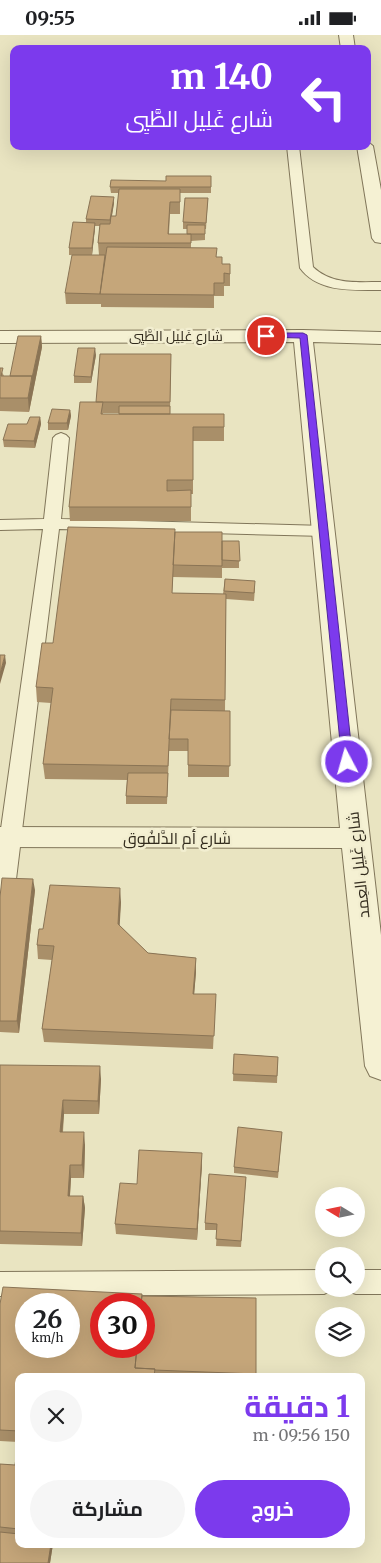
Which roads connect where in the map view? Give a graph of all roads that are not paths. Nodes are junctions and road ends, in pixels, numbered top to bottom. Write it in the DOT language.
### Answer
graph roads {
  1 [pos="293,150"];
  2 [pos="366,150"];
  3 [pos="381,238"];
  4 [pos="381,286"];
  5 [pos="303,335"];
  6 [pos="0,337"];
  7 [pos="381,338"];
  8 [pos="61,438"];
  9 [pos="53,524"];
  10 [pos="0,525"];
  11 [pos="325,531"];
  12 [pos="5,837"];
  13 [pos="355,838"];
  14 [pos="0,920"];
  15 [pos="381,1066"];
  16 [pos="381,1281"];
  17 [pos="315,1282"];
  18 [pos="365,1282"];
  19 [pos="0,1284"];
  1 -- 4 [label="lane"];
  2 -- 3 [label="street"];
  5 -- 6 [label="street, شارع غَلِيل الطَّيِي"];
  5 -- 7 [label="street, شارع غَلِيل الطَّيِي"];
  5 -- 11 [label="street, شارع غَلِيل العِمد"];
  8 -- 9 [label="lane"];
  9 -- 10 [label="lane"];
  9 -- 11 [label="lane"];
  9 -- 12 [label="lane"];
  11 -- 13 [label="street, شارع غَلِيل العِمد"];
  12 -- 13 [label="street, شارع أم الدَّلفُوق"];
  12 -- 14 [label="lane"];
  13 -- 15 [label="street, شارع غَلِيل العِمد"];
  16 -- 18 [label="lane"];
  17 -- 19 [label="lane"];
}
